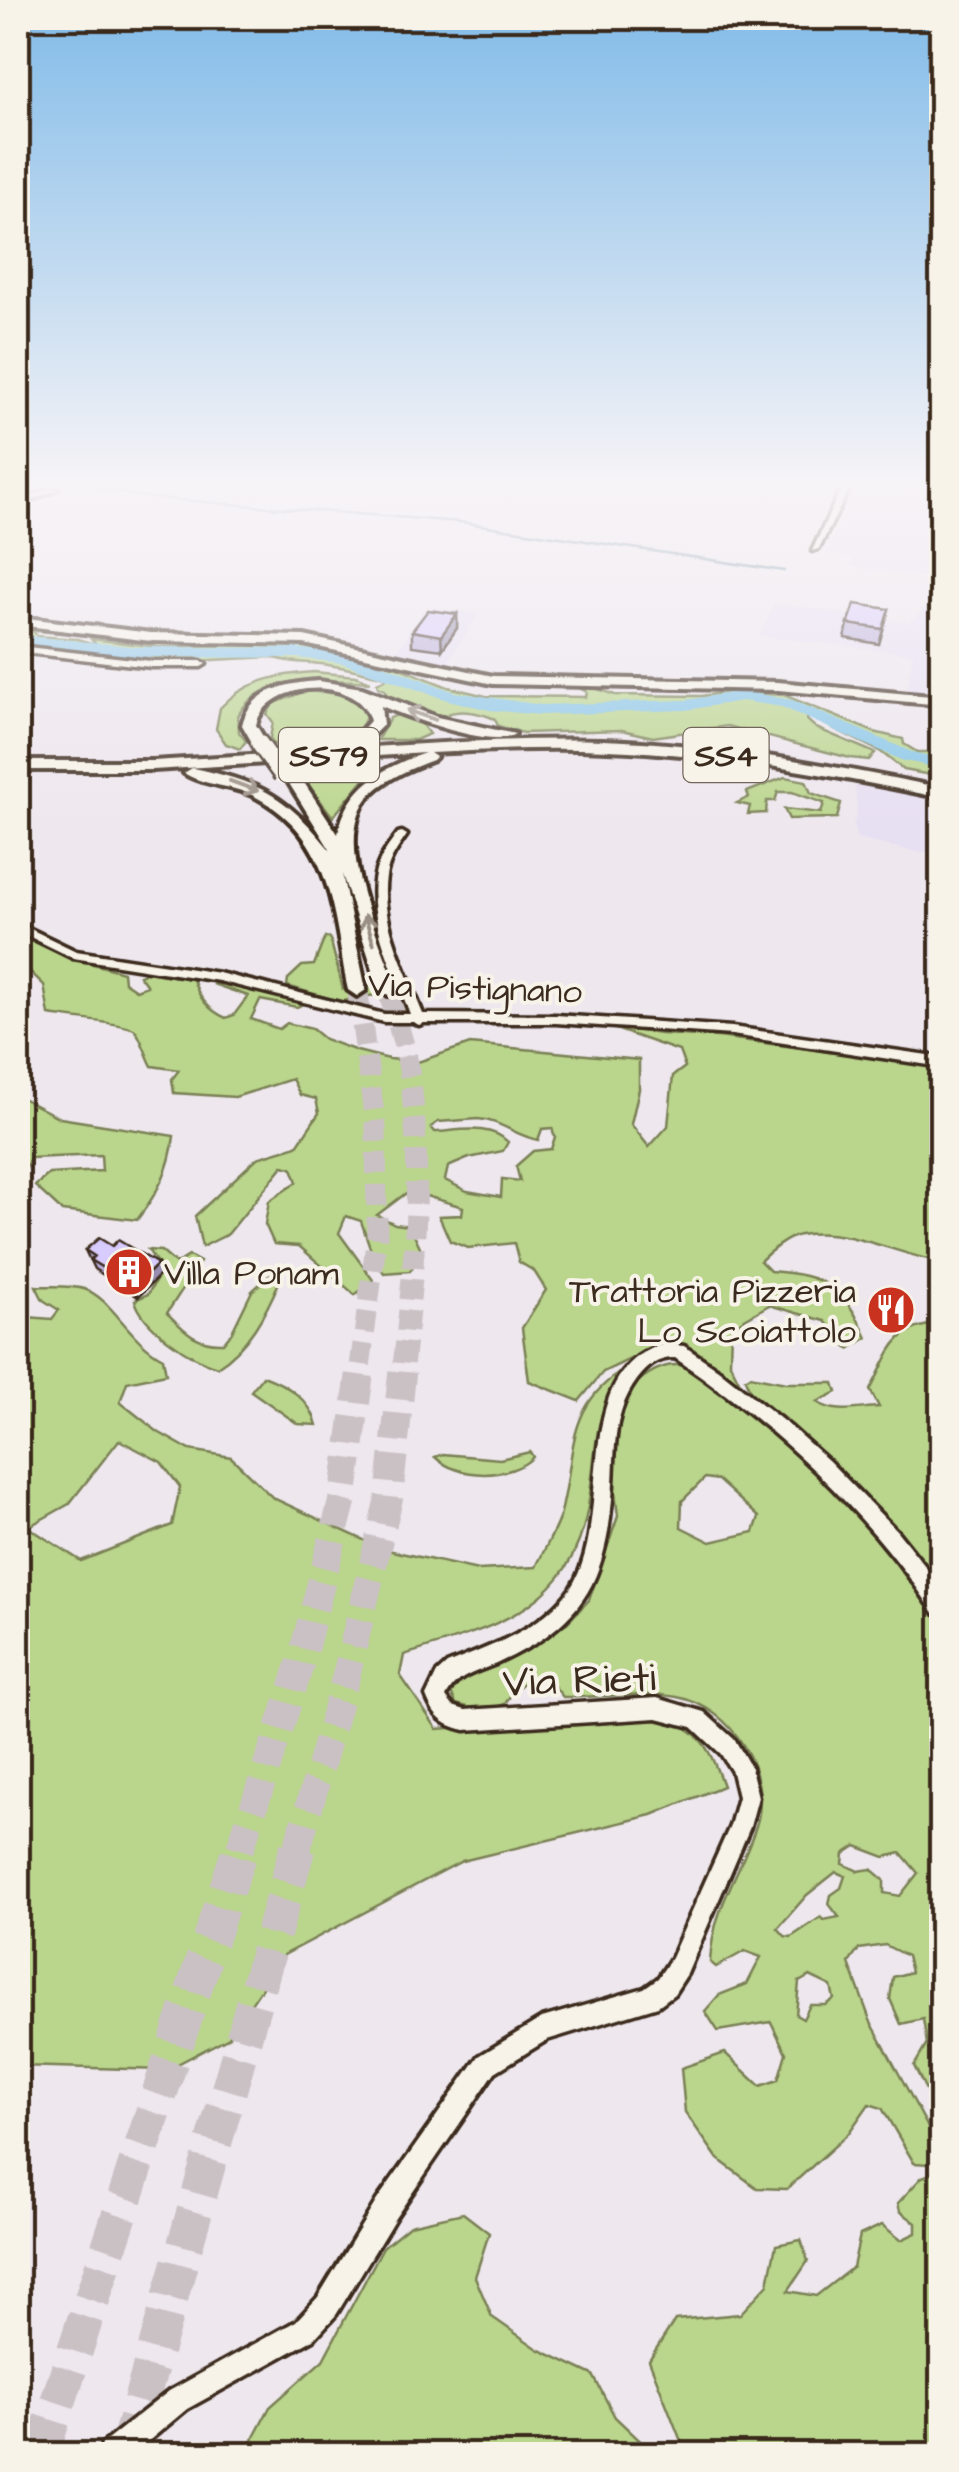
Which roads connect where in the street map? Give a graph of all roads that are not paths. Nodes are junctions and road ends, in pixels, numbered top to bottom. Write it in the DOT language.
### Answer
graph roads {
  1 [pos="18,621"];
  2 [pos="18,650"];
  3 [pos="202,664"];
  4 [pos="942,701"];
  5 [pos="586,739"];
  6 [pos="508,745"];
  7 [pos="260,747"];
  8 [pos="18,766"];
  9 [pos="150,766"];
  10 [pos="114,767"];
  11 [pos="942,790"];
  12 [pos="402,835"];
  13 [pos="341,870"];
  14 [pos="18,927"];
  15 [pos="388,989"];
  16 [pos="357,990"];
  17 [pos="418,1021"];
  18 [pos="942,1062"];
  19 [pos="942,1607"];
  20 [pos="112,2454"];
  1 -- 4 [label="main road"];
  2 -- 3 [label="street"];
  5 -- 7 [label="highway, SS79"];
  5 -- 7 [label="highway, SS4, one-way"];
  5 -- 11 [label="highway, SS4"];
  6 -- 9 [label="highway, SS79"];
  6 -- 11 [label="highway, SS4"];
  6 -- 13 [label="highway, SS4"];
  7 -- 7 [label="highway"];
  7 -- 9 [label="highway, SS79"];
  7 -- 13 [label="highway, SS4, bridge"];
  8 -- 10 [label="highway, SS79"];
  9 -- 10 [label="highway, SS79"];
  10 -- 13 [label="highway, one-way"];
  12 -- 17 [label="street"];
  15 -- 13 [label="highway, SS4, one-way"];
  13 -- 16 [label="highway, SS4"];
  14 -- 17 [label="street, Via Pistignano"];
  17 -- 18 [label="street, Via Pistignano"];
  19 -- 20 [label="street, Via Rieti"];
}
